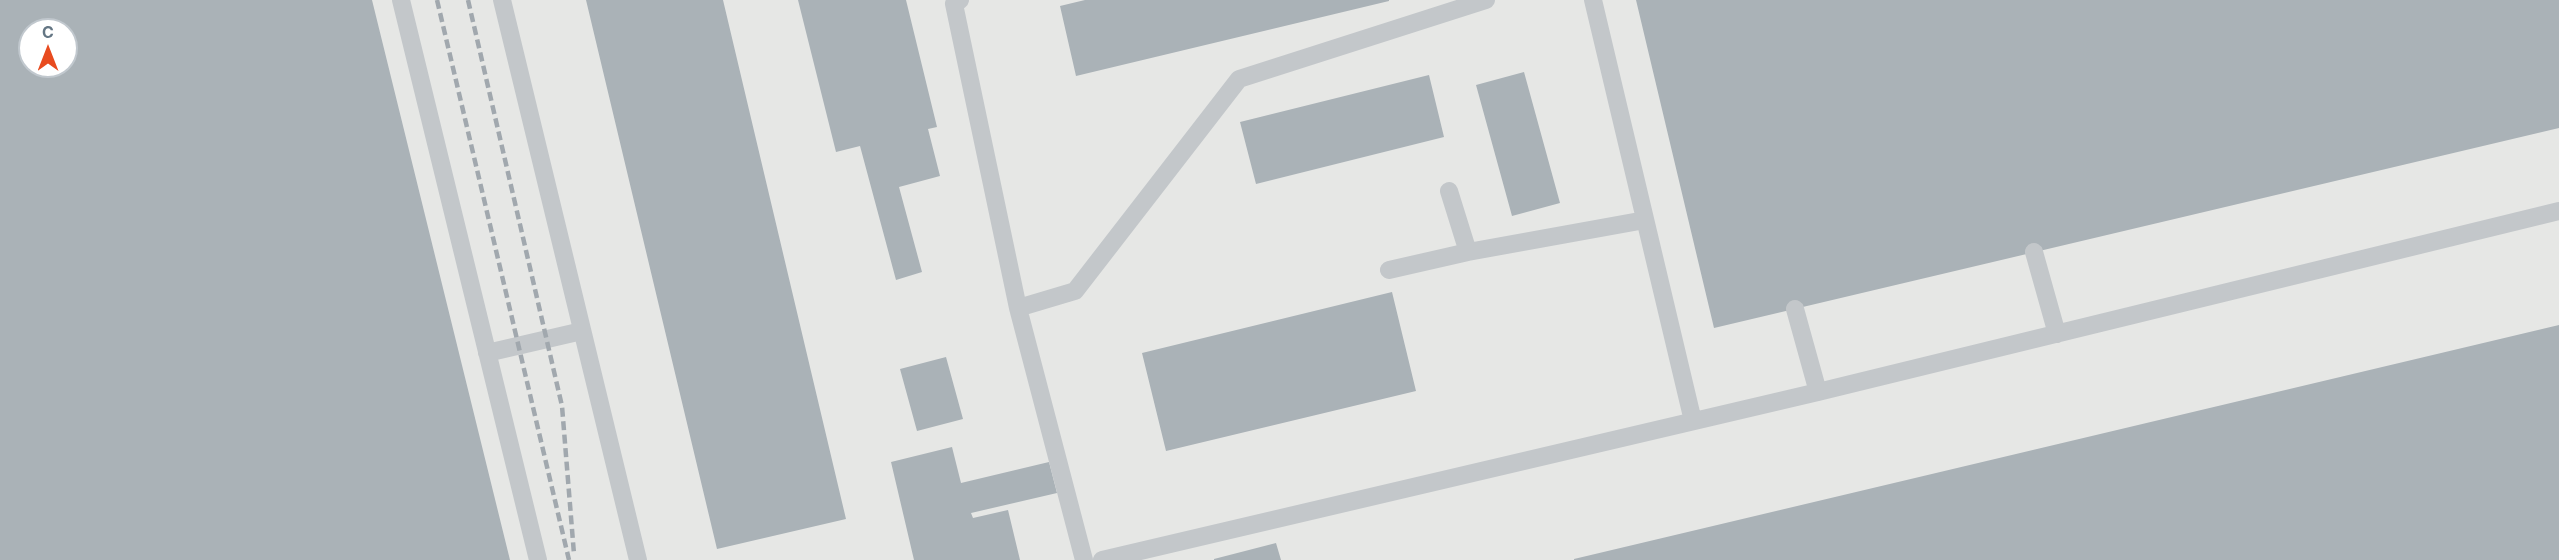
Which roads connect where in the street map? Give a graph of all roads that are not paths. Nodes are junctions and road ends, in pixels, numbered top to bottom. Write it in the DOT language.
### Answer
graph roads {
  1 [pos="401,0"];
  2 [pos="502,0"];
  3 [pos="1486,0"];
  4 [pos="1593,0"];
  5 [pos="955,1"];
  6 [pos="1449,191"];
  7 [pos="2559,211"];
  8 [pos="1645,220"];
  9 [pos="1468,252"];
  10 [pos="2034,252"];
  11 [pos="1389,270"];
  12 [pos="1018,308"];
  13 [pos="1795,309"];
  14 [pos="582,331"];
  15 [pos="2057,334"];
  16 [pos="488,353"];
  17 [pos="1818,392"];
  18 [pos="1693,421"];
  19 [pos="538,560"];
  20 [pos="638,560"];
  21 [pos="1084,560"];
  22 [pos="1102,560"];
  1 -- 16 [label="lane"];
  2 -- 14 [label="lane"];
  3 -- 12 [label="lane"];
  4 -- 8 [label="lane"];
  5 -- 12 [label="lane"];
  6 -- 9 [label="lane"];
  7 -- 15 [label="lane"];
  8 -- 9 [label="lane"];
  8 -- 18 [label="lane"];
  9 -- 11 [label="lane"];
  10 -- 15 [label="lane"];
  12 -- 21 [label="lane"];
  13 -- 17 [label="lane"];
  14 -- 16 [label="lane"];
  14 -- 20 [label="lane"];
  15 -- 17 [label="lane"];
  16 -- 19 [label="lane"];
  17 -- 18 [label="lane"];
  18 -- 22 [label="lane"];
}
